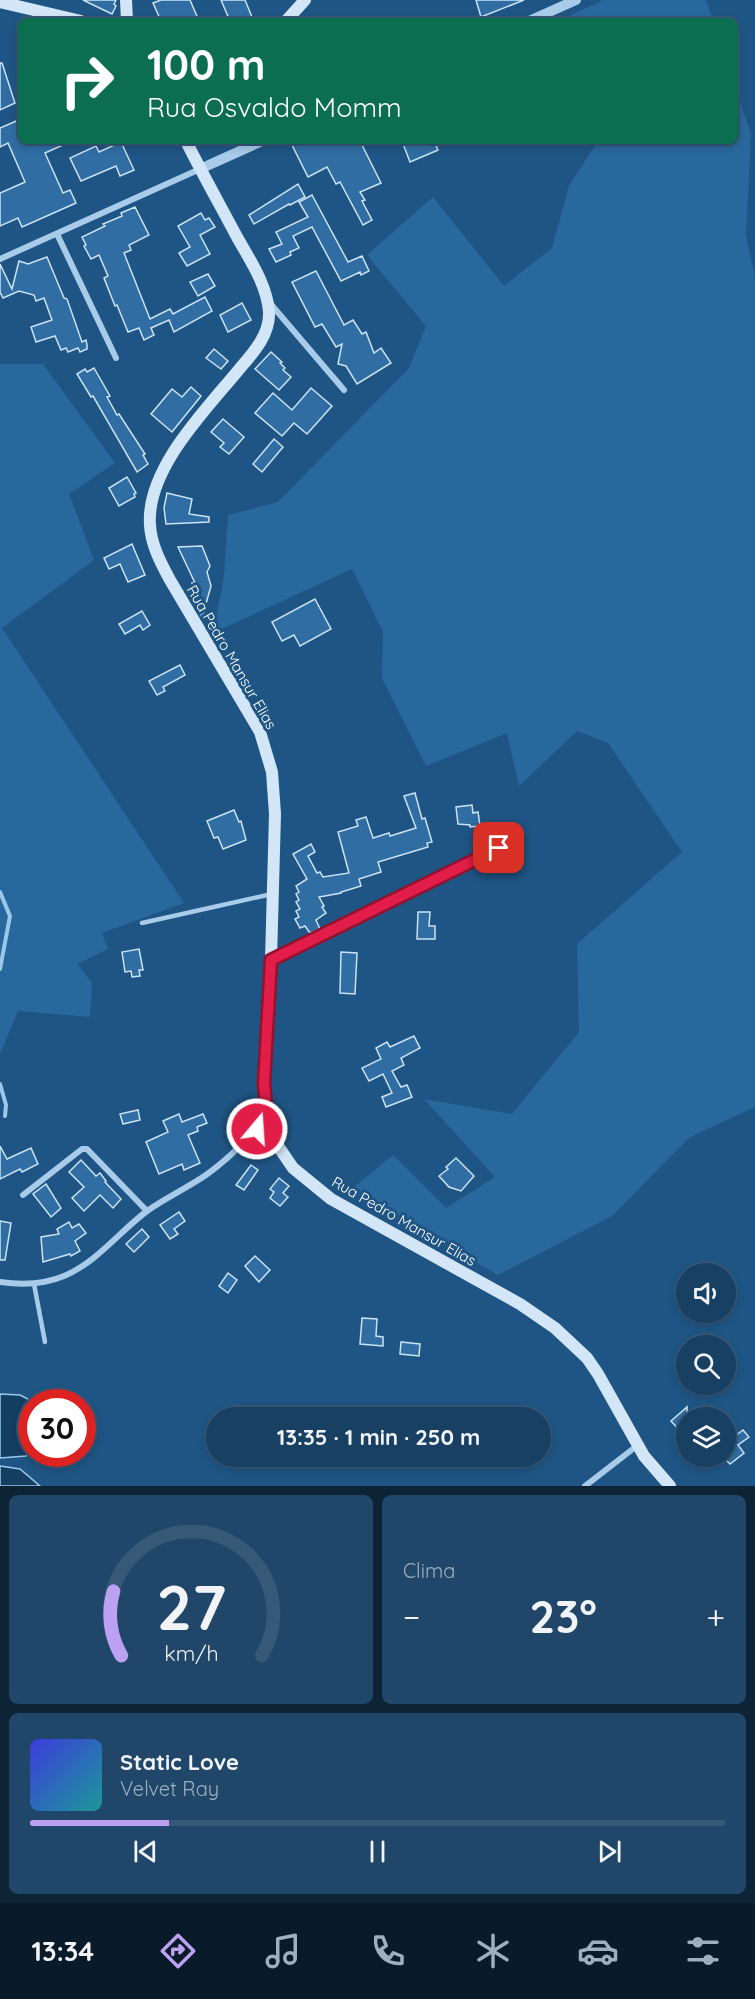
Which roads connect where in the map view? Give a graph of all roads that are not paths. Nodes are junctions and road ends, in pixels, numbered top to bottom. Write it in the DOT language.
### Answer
graph roads {
  1 [pos="126,0"];
  2 [pos="305,0"];
  3 [pos="576,0"];
  4 [pos="0,2"];
  5 [pos="68,18"];
  6 [pos="127,18"];
  7 [pos="289,18"];
  8 [pos="536,18"];
  9 [pos="188,144"];
  10 [pos="255,144"];
  11 [pos="200,169"];
  12 [pos="57,234"];
  13 [pos="0,259"];
  14 [pos="267,300"];
  15 [pos="116,358"];
  16 [pos="344,390"];
  17 [pos="499,848"];
  18 [pos="272,894"];
  19 [pos="142,923"];
  20 [pos="271,960"];
  21 [pos="267,1117"];
  22 [pos="23,1195"];
  23 [pos="147,1211"];
  24 [pos="0,1282"];
  25 [pos="34,1284"];
  26 [pos="45,1342"];
  27 [pos="639,1445"];
  28 [pos="585,1486"];
  29 [pos="670,1486"];
  1 -- 6 [label="main road"];
  2 -- 7 [label="main road"];
  3 -- 8 [label="street"];
  4 -- 5 [label="main road"];
  9 -- 11 [label="main road, Rua Pedro Mansur Elias"];
  10 -- 11 [label="street"];
  11 -- 12 [label="street"];
  11 -- 14 [label="main road, Rua Pedro Mansur Elias"];
  12 -- 13 [label="street"];
  12 -- 15 [label="street"];
  14 -- 16 [label="street"];
  14 -- 18 [label="main road, Rua Pedro Mansur Elias"];
  17 -- 20 [label="street"];
  18 -- 19 [label="lane"];
  18 -- 20 [label="main road, Rua Pedro Mansur Elias"];
  20 -- 21 [label="main road, Rua Pedro Mansur Elias"];
  21 -- 23 [label="street"];
  21 -- 27 [label="main road, Rua Pedro Mansur Elias"];
  22 -- 23 [label="street"];
  23 -- 25 [label="street"];
  24 -- 25 [label="street"];
  25 -- 26 [label="lane"];
  27 -- 28 [label="street"];
  27 -- 29 [label="main road, Rua Pedro Mansur Elias"];
}
